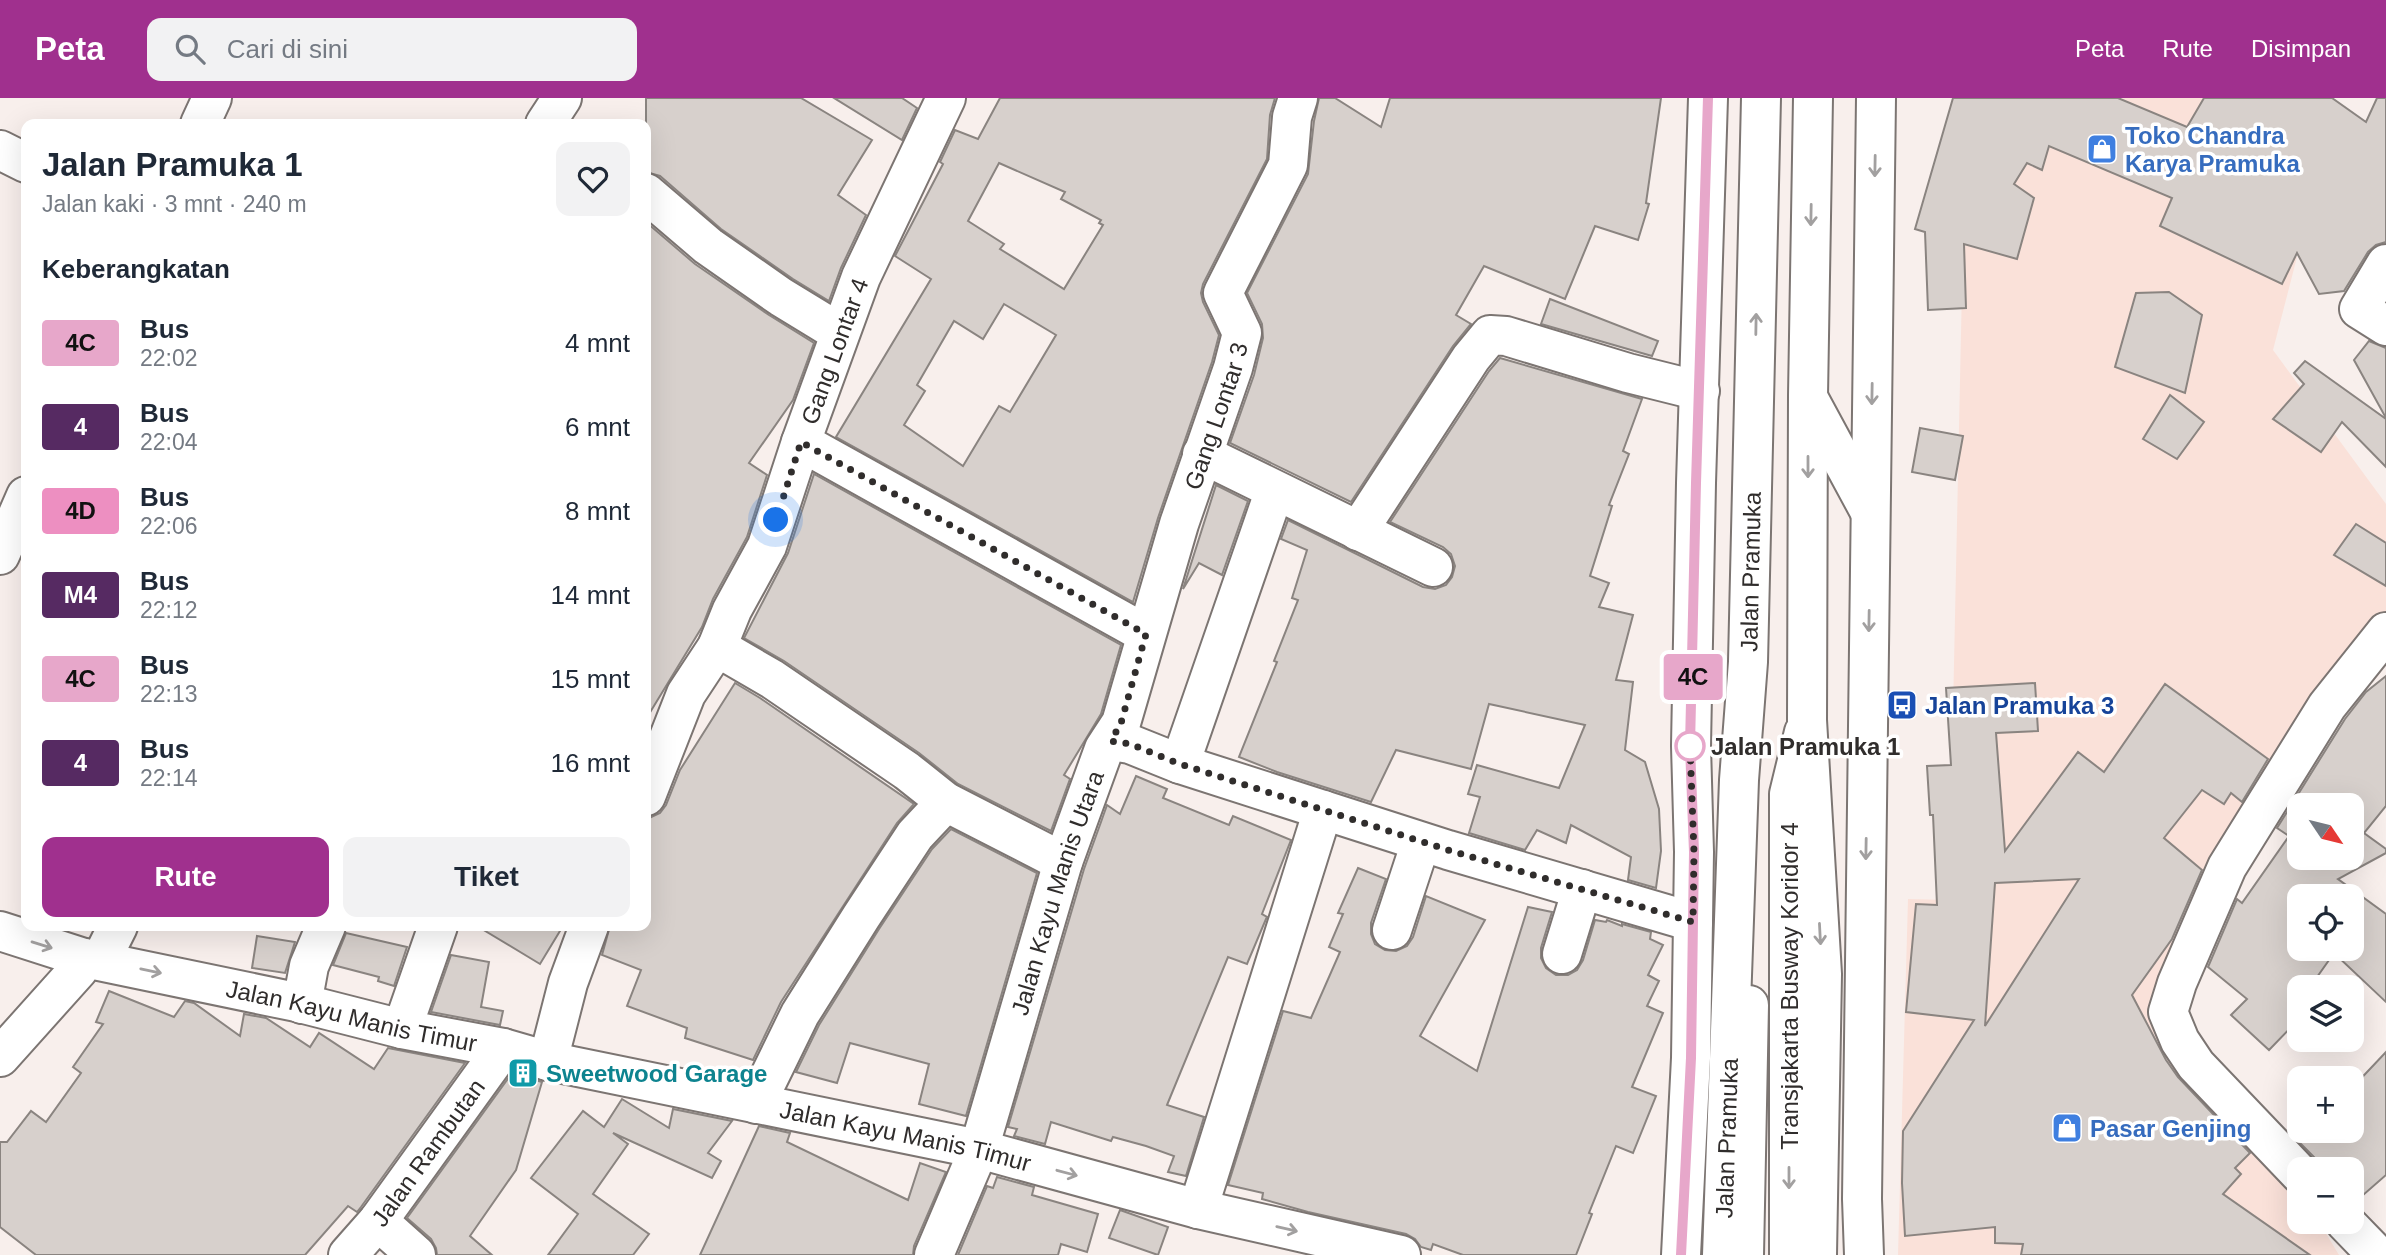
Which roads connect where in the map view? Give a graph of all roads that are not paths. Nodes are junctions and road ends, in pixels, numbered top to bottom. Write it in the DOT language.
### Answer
graph roads {
  1 [pos="212,98"];
  2 [pos="946,98"];
  3 [pos="1298,98"];
  4 [pos="1708,98"];
  5 [pos="1761,98"];
  6 [pos="1813,98"];
  7 [pos="1876,98"];
  8 [pos="202,119"];
  9 [pos="0,150"];
  10 [pos="21,160"];
  11 [pos="651,197"];
  12 [pos="2386,264"];
  13 [pos="2372,317"];
  14 [pos="840,333"];
  15 [pos="1755,363"];
  16 [pos="1700,391"];
  17 [pos="1808,396"];
  18 [pos="801,442"];
  19 [pos="1202,454"];
  20 [pos="1696,483"];
  21 [pos="1270,504"];
  22 [pos="21,513"];
  23 [pos="1871,514"];
  24 [pos="1358,531"];
  25 [pos="0,555"];
  26 [pos="1433,567"];
  27 [pos="2386,632"];
  28 [pos="1146,634"];
  29 [pos="717,647"];
  30 [pos="1748,662"];
  31 [pos="1807,720"];
  32 [pos="1111,741"];
  33 [pos="1180,764"];
  34 [pos="651,783"];
  35 [pos="946,802"];
  36 [pos="1323,810"];
  37 [pos="1421,842"];
  38 [pos="1063,862"];
  39 [pos="1582,890"];
  40 [pos="1693,922"];
  41 [pos="1392,930"];
  42 [pos="0,931"];
  43 [pos="114,931"];
  44 [pos="324,931"];
  45 [pos="436,931"];
  46 [pos="587,931"];
  47 [pos="1562,954"];
  48 [pos="93,959"];
  49 [pos="302,1004"];
  50 [pos="402,1029"];
  51 [pos="503,1048"];
  52 [pos="0,1056"];
  53 [pos="548,1061"];
  54 [pos="756,1104"];
  55 [pos="2287,1160"];
  56 [pos="971,1168"];
  57 [pos="1198,1209"];
  58 [pos="378,1221"];
  59 [pos="2357,1234"];
  60 [pos="348,1255"];
  61 [pos="416,1255"];
  62 [pos="934,1255"];
  63 [pos="1400,1255"];
  64 [pos="1681,1255"];
  65 [pos="1722,1255"];
  66 [pos="1744,1255"];
  67 [pos="1788,1255"];
  68 [pos="1817,1255"];
  69 [pos="1864,1255"];
  70 [pos="2377,1255"];
  1 -- 8 [label="street"];
  2 -- 14 [label="street, Gang Lontar 4"];
  3 -- 19 [label="street, Gang Lontar 3"];
  4 -- 16 [label="street, Jalan Pramuka"];
  15 -- 5 [label="street, Jalan Pramuka, one-way"];
  6 -- 17 [label="street, one-way"];
  7 -- 23 [label="street, one-way"];
  9 -- 10 [label="street"];
  11 -- 14 [label="street"];
  12 -- 13 [label="street"];
  14 -- 18 [label="street, Gang Lontar 4"];
  15 -- 20 [label="street"];
  15 -- 30 [label="street, Jalan Pramuka"];
  16 -- 20 [label="street, Jalan Pramuka"];
  16 -- 24 [label="street"];
  17 -- 23 [label="street"];
  17 -- 31 [label="street, one-way"];
  18 -- 28 [label="street"];
  18 -- 29 [label="street, Gang Lontar 4"];
  19 -- 24 [label="street"];
  19 -- 28 [label="street, Gang Lontar 3"];
  20 -- 40 [label="street, Jalan Pramuka"];
  21 -- 33 [label="street"];
  22 -- 25 [label="street"];
  23 -- 69 [label="street, one-way"];
  24 -- 26 [label="street"];
  27 -- 55 [label="street"];
  28 -- 32 [label="street, Gang Lontar 3"];
  29 -- 34 [label="street, Gang Lontar 4"];
  29 -- 35 [label="street"];
  30 -- 65 [label="street, Jalan Pramuka"];
  30 -- 66 [label="street, Transjakarta Busway Koridor 4"];
  31 -- 67 [label="street, Transjakarta Busway Koridor 4, one-way"];
  31 -- 68 [label="street, one-way"];
  32 -- 33 [label="street, Jalan Kayu Manis Utara"];
  32 -- 38 [label="street, Jalan Kayu Manis Utara"];
  33 -- 36 [label="street, Jalan Kayu Manis Utara"];
  35 -- 38 [label="street"];
  35 -- 54 [label="street"];
  36 -- 37 [label="street, Jalan Kayu Manis Utara"];
  36 -- 57 [label="street"];
  37 -- 39 [label="street, Jalan Kayu Manis Utara"];
  37 -- 41 [label="street"];
  38 -- 56 [label="street, Jalan Kayu Manis Utara"];
  39 -- 40 [label="street, Jalan Kayu Manis Utara"];
  39 -- 47 [label="street"];
  40 -- 64 [label="street, Jalan Pramuka"];
  42 -- 48 [label="street, Jalan Kayu Manis Timur, one-way"];
  43 -- 48 [label="street"];
  44 -- 49 [label="street"];
  45 -- 50 [label="street"];
  46 -- 53 [label="street"];
  48 -- 49 [label="street, Jalan Kayu Manis Timur, one-way"];
  48 -- 52 [label="street"];
  49 -- 50 [label="street, Jalan Kayu Manis Timur"];
  50 -- 51 [label="street, Jalan Kayu Manis Timur"];
  51 -- 53 [label="street, Jalan Kayu Manis Timur"];
  51 -- 58 [label="street, Jalan Rambutan"];
  53 -- 54 [label="street, Jalan Kayu Manis Timur"];
  54 -- 56 [label="street, Jalan Kayu Manis Timur"];
  56 -- 57 [label="street, Jalan Kayu Manis Timur, one-way"];
  56 -- 62 [label="street, Jalan Kayu Manis Utara"];
  57 -- 63 [label="street, Jalan Kayu Manis Timur, one-way"];
  58 -- 60 [label="street, Jalan Rambutan"];
  58 -- 61 [label="street"];
  59 -- 70 [label="street"];
}
